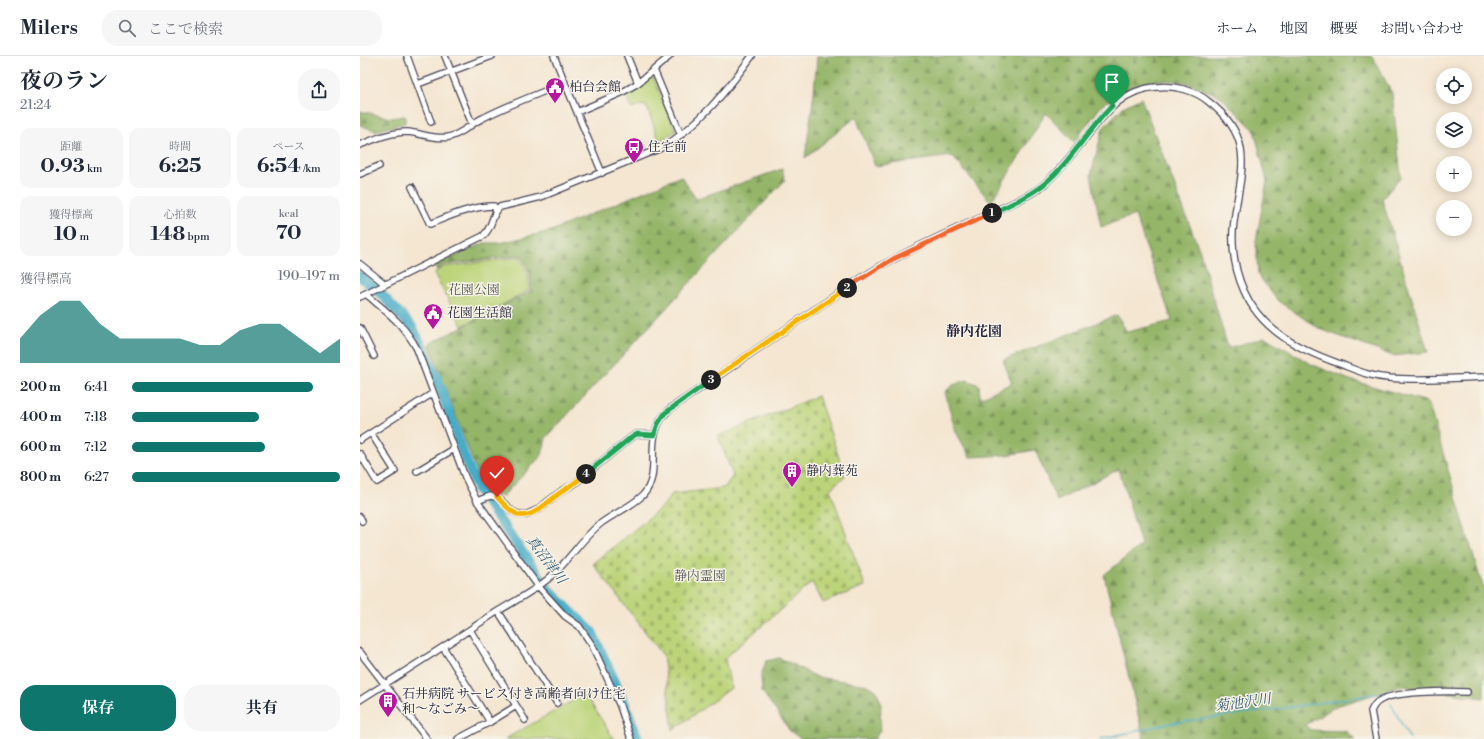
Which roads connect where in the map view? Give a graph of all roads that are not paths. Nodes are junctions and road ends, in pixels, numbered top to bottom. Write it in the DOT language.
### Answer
graph roads {
  1 [pos="407,56"];
  2 [pos="445,56"];
  3 [pos="492,56"];
  4 [pos="554,56"];
  5 [pos="627,56"];
  6 [pos="670,56"];
  7 [pos="752,56"];
  8 [pos="654,70"];
  9 [pos="451,72"];
  10 [pos="565,83"];
  11 [pos="638,83"];
  12 [pos="418,84"];
  13 [pos="577,112"];
  14 [pos="431,122"];
  15 [pos="472,124"];
  16 [pos="681,135"];
  17 [pos="360,145"];
  18 [pos="380,166"];
  19 [pos="602,173"];
  20 [pos="360,174"];
  21 [pos="412,187"];
  22 [pos="496,211"];
  23 [pos="360,264"];
  24 [pos="382,285"];
  25 [pos="368,293"];
  26 [pos="360,297"];
  27 [pos="360,328"];
  28 [pos="374,356"];
  29 [pos="1484,377"];
  30 [pos="433,393"];
  31 [pos="371,433"];
  32 [pos="654,435"];
  33 [pos="360,440"];
  34 [pos="454,449"];
  35 [pos="360,454"];
  36 [pos="417,471"];
  37 [pos="478,501"];
  38 [pos="539,585"];
  39 [pos="498,611"];
  40 [pos="470,630"];
  41 [pos="442,647"];
  42 [pos="360,652"];
  43 [pos="385,684"];
  44 [pos="1466,692"];
  45 [pos="360,700"];
  46 [pos="557,703"];
  47 [pos="516,706"];
  48 [pos="525,720"];
  49 [pos="490,722"];
  50 [pos="427,739"];
  51 [pos="458,739"];
  52 [pos="631,739"];
  53 [pos="1376,739"];
  1 -- 12 [label="street"];
  2 -- 9 [label="street"];
  3 -- 9 [label="street"];
  4 -- 10 [label="street"];
  5 -- 11 [label="street"];
  6 -- 8 [label="street"];
  7 -- 16 [label="street"];
  8 -- 11 [label="street"];
  8 -- 16 [label="street"];
  9 -- 12 [label="street"];
  9 -- 15 [label="street"];
  10 -- 13 [label="street"];
  10 -- 15 [label="street"];
  11 -- 13 [label="street"];
  12 -- 14 [label="street"];
  13 -- 19 [label="street"];
  15 -- 17 [label="street"];
  16 -- 19 [label="street"];
  18 -- 20 [label="street"];
  19 -- 22 [label="street"];
  21 -- 22 [label="street"];
  22 -- 24 [label="street"];
  23 -- 24 [label="street"];
  24 -- 25 [label="street"];
  25 -- 26 [label="street"];
  25 -- 30 [label="street"];
  27 -- 28 [label="street"];
  29 -- 32 [label="street"];
  30 -- 31 [label="street"];
  30 -- 34 [label="street"];
  31 -- 33 [label="street"];
  31 -- 35 [label="street"];
  32 -- 37 [label="street"];
  32 -- 38 [label="street"];
  34 -- 36 [label="street"];
  34 -- 37 [label="street"];
  37 -- 38 [label="street"];
  38 -- 39 [label="street"];
  38 -- 52 [label="street"];
  39 -- 40 [label="street"];
  39 -- 46 [label="street"];
  40 -- 41 [label="street"];
  40 -- 47 [label="street"];
  41 -- 43 [label="street"];
  41 -- 49 [label="street"];
  42 -- 43 [label="street"];
  43 -- 45 [label="street"];
  43 -- 50 [label="street"];
  44 -- 53 [label="street"];
  47 -- 48 [label="street"];
  47 -- 49 [label="street"];
  49 -- 51 [label="street"];
}
